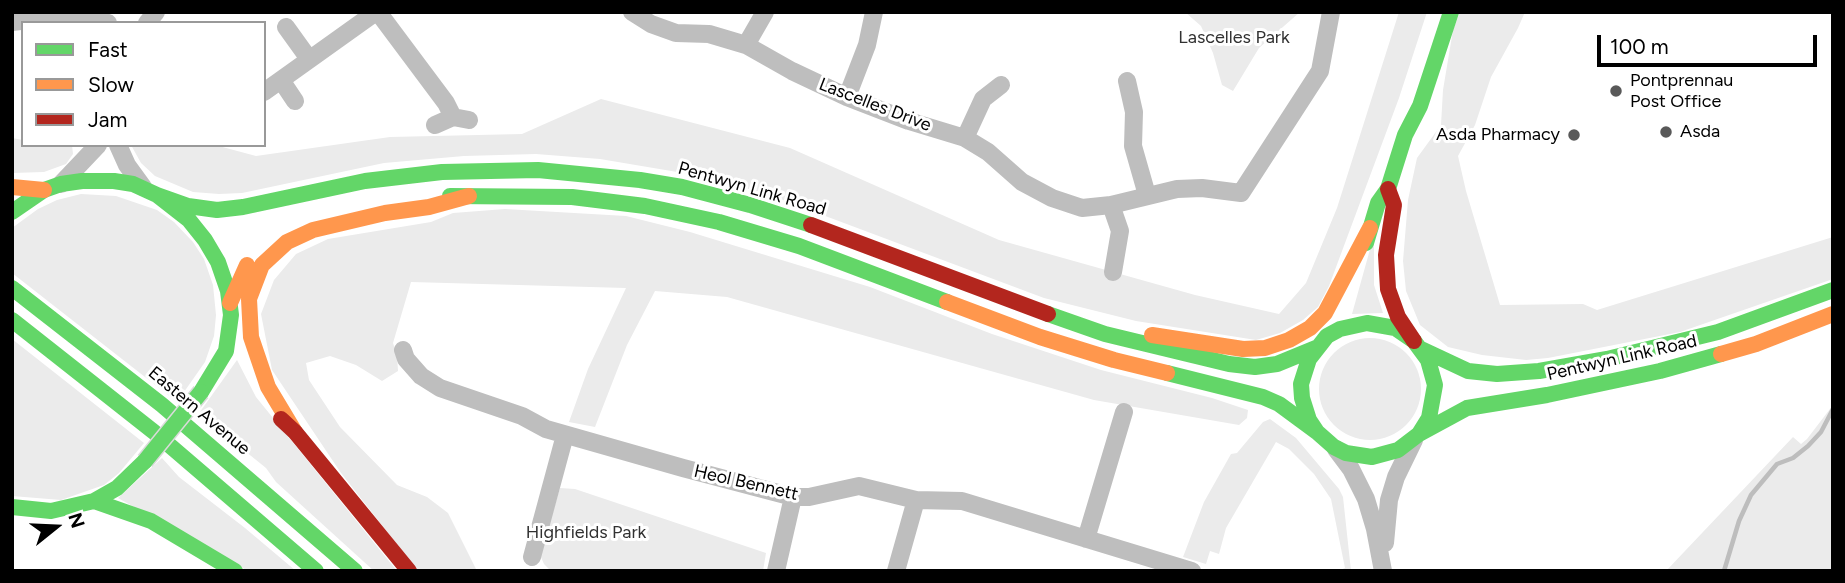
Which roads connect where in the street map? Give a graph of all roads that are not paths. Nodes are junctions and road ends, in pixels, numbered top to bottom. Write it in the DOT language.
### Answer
graph roads {
  1 [pos="377,12"];
  2 [pos="632,12"];
  3 [pos="765,12"];
  4 [pos="874,12"];
  5 [pos="1331,12"];
  6 [pos="1437,12"];
  7 [pos="1451,12"];
  8 [pos="95,21"];
  9 [pos="12,22"];
  10 [pos="286,27"];
  11 [pos="746,45"];
  12 [pos="309,60"];
  13 [pos="281,80"];
  14 [pos="1127,81"];
  15 [pos="1001,85"];
  16 [pos="266,91"];
  17 [pos="848,97"];
  18 [pos="295,101"];
  19 [pos="435,125"];
  20 [pos="1405,135"];
  21 [pos="965,138"];
  22 [pos="96,147"];
  23 [pos="119,147"];
  24 [pos="12,187"];
  25 [pos="52,187"];
  26 [pos="1388,189"];
  27 [pos="150,192"];
  28 [pos="1147,195"];
  29 [pos="470,197"];
  30 [pos="1111,205"];
  31 [pos="12,212"];
  32 [pos="1370,228"];
  33 [pos="1113,272"];
  34 [pos="12,288"];
  35 [pos="1833,290"];
  36 [pos="230,303"];
  37 [pos="1833,314"];
  38 [pos="1059,318"];
  39 [pos="12,320"];
  40 [pos="231,326"];
  41 [pos="1322,342"];
  42 [pos="1417,345"];
  43 [pos="403,349"];
  44 [pos="1124,412"];
  45 [pos="295,432"];
  46 [pos="1317,432"];
  47 [pos="565,435"];
  48 [pos="1417,435"];
  49 [pos="1334,447"];
  50 [pos="793,497"];
  51 [pos="916,500"];
  52 [pos="94,501"];
  53 [pos="12,508"];
  54 [pos="1086,539"];
  55 [pos="532,557"];
  56 [pos="1382,568"];
  57 [pos="235,571"];
  58 [pos="316,571"];
  59 [pos="355,571"];
  60 [pos="409,571"];
  61 [pos="776,571"];
  62 [pos="896,571"];
  63 [pos="1192,571"];
  1 -- 12 [label="street"];
  1 -- 19 [label="street"];
  2 -- 11 [label="street, Lascelles Drive"];
  3 -- 11 [label="street"];
  4 -- 17 [label="street"];
  5 -- 28 [label="street, Lascelles Drive"];
  6 -- 20 [label="main road"];
  7 -- 20 [label="main road"];
  8 -- 9 [label="street"];
  10 -- 12 [label="street"];
  11 -- 17 [label="street, Lascelles Drive"];
  12 -- 13 [label="street"];
  13 -- 16 [label="street"];
  13 -- 18 [label="street"];
  14 -- 28 [label="street"];
  15 -- 21 [label="street"];
  17 -- 21 [label="street, Lascelles Drive"];
  20 -- 26 [label="main road"];
  21 -- 30 [label="street, Lascelles Drive"];
  22 -- 25 [label="street"];
  23 -- 27 [label="street"];
  24 -- 25 [label="main road, Pentwyn Link Road"];
  25 -- 27 [label="main road, Pentwyn Link Road"];
  25 -- 31 [label="main road"];
  26 -- 32 [label="main road"];
  26 -- 42 [label="main road"];
  27 -- 36 [label="main road"];
  27 -- 38 [label="main road, Pentwyn Link Road"];
  28 -- 30 [label="street, Lascelles Drive"];
  29 -- 36 [label="main road, Pentwyn Link Road"];
  29 -- 45 [label="main road"];
  29 -- 46 [label="main road, Pentwyn Link Road"];
  30 -- 33 [label="street"];
  32 -- 38 [label="main road"];
  32 -- 41 [label="main road"];
  34 -- 59 [label="main road, Eastern Avenue"];
  35 -- 42 [label="main road, Pentwyn Link Road"];
  36 -- 40 [label="main road"];
  37 -- 48 [label="main road, Pentwyn Link Road"];
  38 -- 41 [label="main road, Pentwyn Link Road"];
  39 -- 58 [label="main road"];
  40 -- 45 [label="main road"];
  40 -- 52 [label="main road, bridge"];
  41 -- 42 [label="main road, Pentwyn Link Road"];
  41 -- 46 [label="main road, Pentwyn Link Road"];
  42 -- 48 [label="main road"];
  43 -- 47 [label="street, Heol Bennett"];
  44 -- 54 [label="street"];
  45 -- 60 [label="main road"];
  46 -- 49 [label="main road, Pentwyn Link Road"];
  47 -- 50 [label="street, Heol Bennett"];
  47 -- 55 [label="street"];
  48 -- 49 [label="main road, Pentwyn Link Road"];
  48 -- 56 [label="street"];
  49 -- 56 [label="street"];
  50 -- 51 [label="street, Heol Bennett"];
  50 -- 61 [label="street"];
  51 -- 54 [label="street, Heol Bennett"];
  51 -- 62 [label="street"];
  52 -- 53 [label="main road"];
  52 -- 57 [label="main road"];
  54 -- 63 [label="street, Heol Bennett"];
}
